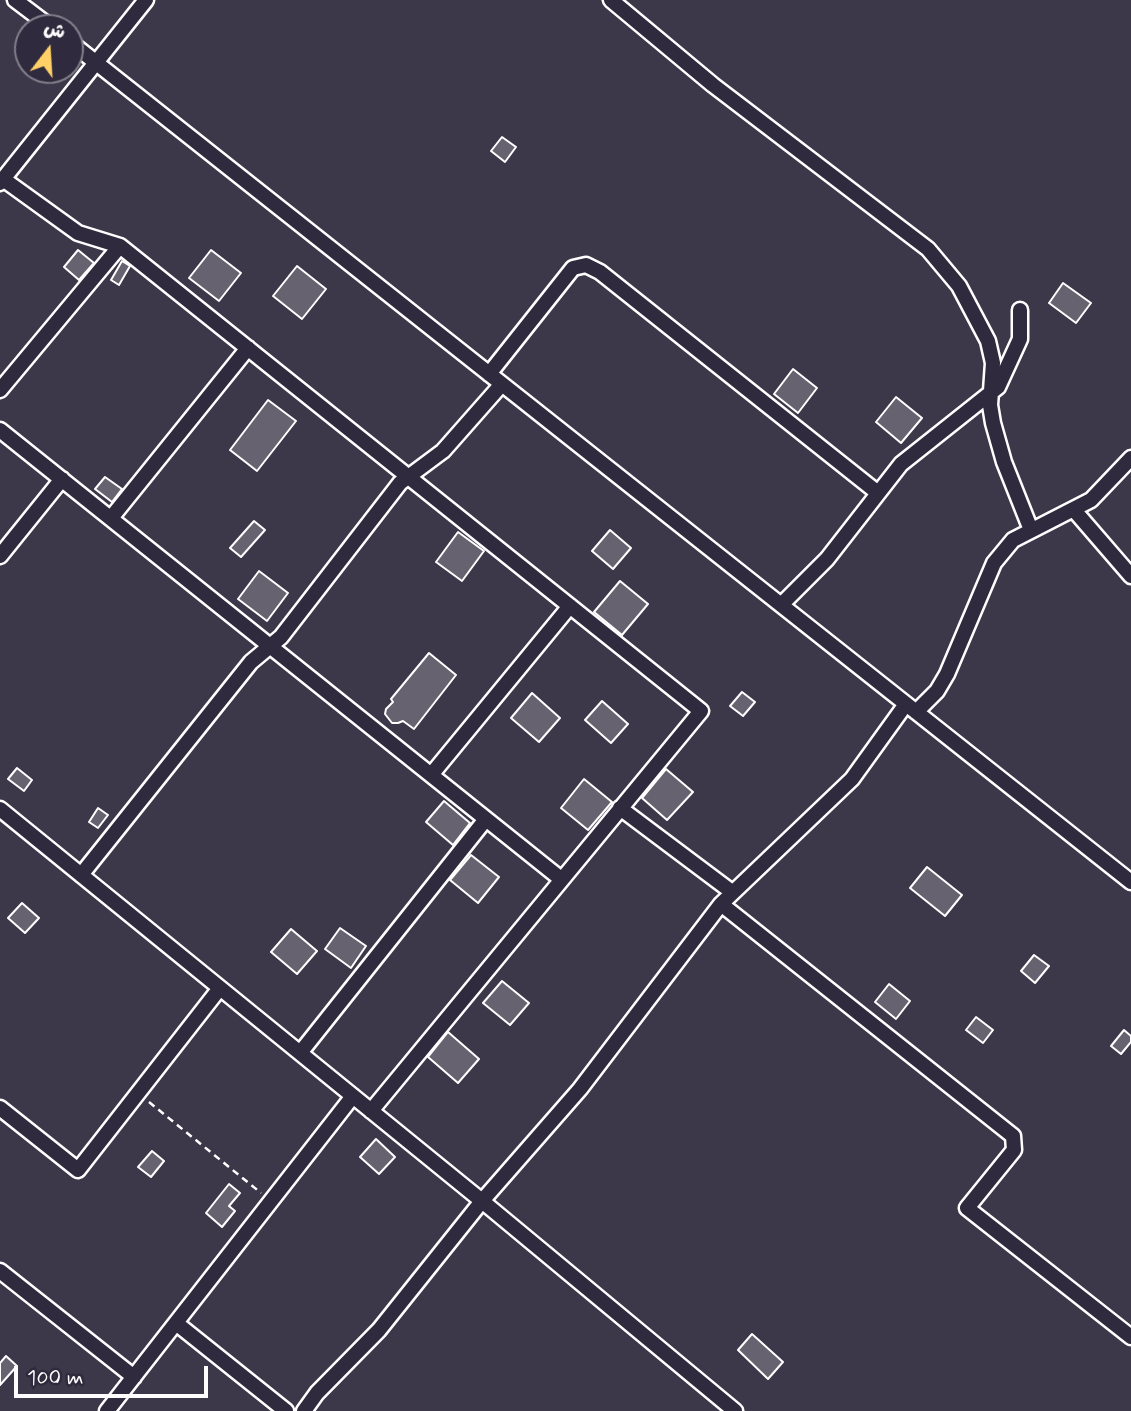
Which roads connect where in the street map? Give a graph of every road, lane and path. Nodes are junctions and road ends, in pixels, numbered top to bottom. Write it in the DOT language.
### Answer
graph roads {
  1 [pos="15,0"];
  2 [pos="146,0"];
  3 [pos="611,0"];
  4 [pos="34,14"];
  5 [pos="84,53"];
  6 [pos="96,62"];
  7 [pos="1,181"];
  8 [pos="120,246"];
  9 [pos="1020,310"];
  10 [pos="248,348"];
  11 [pos="489,374"];
  12 [pos="502,384"];
  13 [pos="0,390"];
  14 [pos="991,393"];
  15 [pos="0,429"];
  16 [pos="1131,458"];
  17 [pos="409,477"];
  18 [pos="62,480"];
  19 [pos="878,494"];
  20 [pos="1074,510"];
  21 [pos="111,519"];
  22 [pos="1031,530"];
  23 [pos="0,556"];
  24 [pos="1131,576"];
  25 [pos="781,605"];
  26 [pos="570,606"];
  27 [pos="270,646"];
  28 [pos="911,708"];
  29 [pos="431,775"];
  30 [pos="620,808"];
  31 [pos="0,809"];
  32 [pos="486,819"];
  33 [pos="81,875"];
  34 [pos="561,879"];
  35 [pos="1131,882"];
  36 [pos="732,892"];
  37 [pos="721,904"];
  38 [pos="220,988"];
  39 [pos="300,1053"];
  40 [pos="138,1094"];
  41 [pos="353,1096"];
  42 [pos="0,1108"];
  43 [pos="371,1111"];
  44 [pos="271,1201"];
  45 [pos="482,1201"];
  46 [pos="0,1271"];
  47 [pos="176,1323"];
  48 [pos="1131,1338"];
  49 [pos="134,1377"];
  50 [pos="312,1408"];
  51 [pos="107,1411"];
  52 [pos="286,1411"];
  53 [pos="735,1411"];
  1 -- 4 [label="street"];
  2 -- 6 [label="street"];
  3 -- 14 [label="street"];
  5 -- 6 [label="street"];
  6 -- 7 [label="street"];
  6 -- 11 [label="street"];
  7 -- 8 [label="street"];
  8 -- 10 [label="street"];
  8 -- 13 [label="street"];
  9 -- 14 [label="street"];
  10 -- 17 [label="street"];
  10 -- 21 [label="street"];
  11 -- 12 [label="street"];
  11 -- 19 [label="street"];
  12 -- 17 [label="street"];
  12 -- 25 [label="street"];
  14 -- 19 [label="street"];
  14 -- 22 [label="street"];
  15 -- 18 [label="street"];
  16 -- 20 [label="street"];
  17 -- 26 [label="street"];
  17 -- 27 [label="street"];
  18 -- 21 [label="street"];
  18 -- 23 [label="street"];
  19 -- 25 [label="street"];
  20 -- 22 [label="street"];
  20 -- 24 [label="street"];
  21 -- 27 [label="street"];
  22 -- 28 [label="street"];
  25 -- 28 [label="street"];
  26 -- 29 [label="street"];
  26 -- 30 [label="street"];
  27 -- 29 [label="street"];
  27 -- 33 [label="street"];
  28 -- 35 [label="street"];
  28 -- 36 [label="street"];
  29 -- 32 [label="street"];
  30 -- 34 [label="street"];
  30 -- 36 [label="street"];
  31 -- 33 [label="street"];
  32 -- 34 [label="street"];
  32 -- 39 [label="street"];
  33 -- 38 [label="street"];
  34 -- 43 [label="street"];
  36 -- 37 [label="street"];
  37 -- 45 [label="street"];
  37 -- 48 [label="street"];
  38 -- 39 [label="street"];
  38 -- 40 [label="street"];
  39 -- 41 [label="street"];
  40 -- 42 [label="street"];
  40 -- 44 [label="path"];
  41 -- 43 [label="street"];
  41 -- 44 [label="street"];
  43 -- 45 [label="street"];
  44 -- 47 [label="street"];
  45 -- 50 [label="street"];
  45 -- 53 [label="street"];
  46 -- 49 [label="street"];
  47 -- 49 [label="street"];
  47 -- 52 [label="street"];
  49 -- 51 [label="street"];
}
